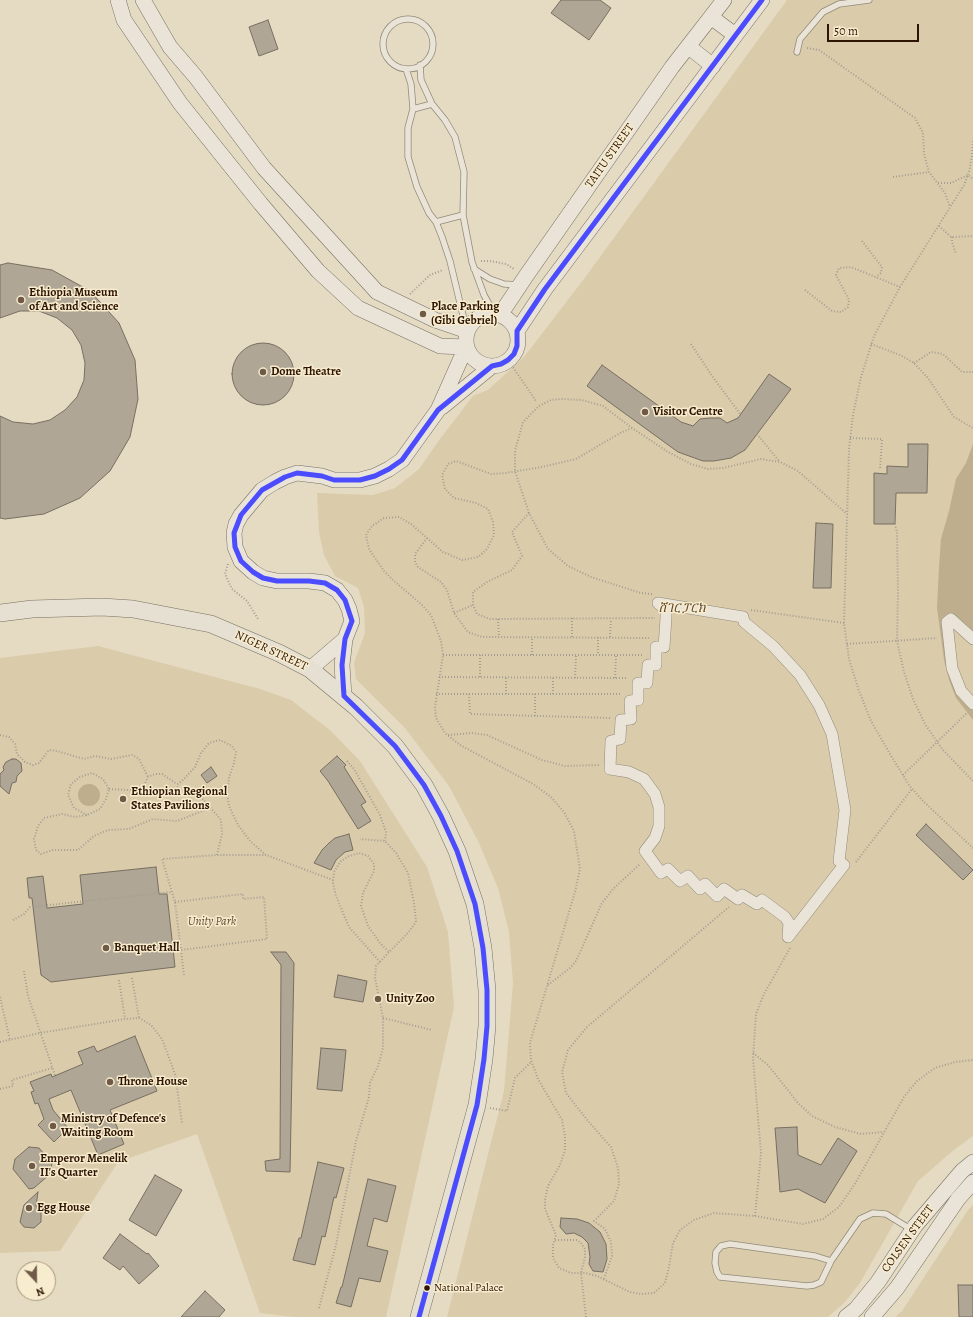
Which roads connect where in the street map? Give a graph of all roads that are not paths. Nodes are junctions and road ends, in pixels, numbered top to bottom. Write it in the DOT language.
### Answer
graph roads {
  1 [pos="118,0"];
  2 [pos="143,0"];
  3 [pos="724,0"];
  4 [pos="762,0"];
  5 [pos="868,0"];
  6 [pos="711,17"];
  7 [pos="735,35"];
  8 [pos="689,47"];
  9 [pos="797,52"];
  10 [pos="420,65"];
  11 [pos="712,66"];
  12 [pos="406,69"];
  13 [pos="432,104"];
  14 [pos="413,110"];
  15 [pos="463,215"];
  16 [pos="436,222"];
  17 [pos="474,269"];
  18 [pos="519,285"];
  19 [pos="497,314"];
  20 [pos="467,330"];
  21 [pos="517,331"];
  22 [pos="466,347"];
  23 [pos="492,366"];
  24 [pos="438,410"];
  25 [pos="0,613"];
  26 [pos="345,639"];
  27 [pos="973,639"];
  28 [pos="310,669"];
  29 [pos="344,696"];
  30 [pos="970,708"];
  31 [pos="648,856"];
  32 [pos="973,1162"];
  33 [pos="973,1182"];
  34 [pos="912,1230"];
  35 [pos="831,1261"];
  36 [pos="419,1317"];
  37 [pos="846,1317"];
  38 [pos="872,1317"];
  1 -- 22 [label="main road"];
  2 -- 20 [label="main road"];
  3 -- 6 [label="main road, TAITU STREET"];
  4 -- 7 [label="main road"];
  5 -- 9 [label="lane"];
  6 -- 7 [label="main road"];
  6 -- 8 [label="main road, TAITU STREET"];
  7 -- 11 [label="main road"];
  8 -- 11 [label="main road"];
  8 -- 18 [label="main road, TAITU STREET"];
  10 -- 12 [label="lane"];
  10 -- 12 [label="lane"];
  10 -- 13 [label="lane"];
  11 -- 21 [label="main road"];
  12 -- 14 [label="lane"];
  13 -- 14 [label="lane"];
  13 -- 15 [label="lane"];
  14 -- 16 [label="lane"];
  15 -- 16 [label="lane"];
  15 -- 17 [label="lane"];
  16 -- 20 [label="lane"];
  17 -- 18 [label="lane"];
  17 -- 19 [label="lane"];
  18 -- 19 [label="main road, TAITU STREET"];
  19 -- 20 [label="main road"];
  19 -- 21 [label="main road"];
  20 -- 22 [label="main road"];
  21 -- 23 [label="main road"];
  22 -- 23 [label="main road"];
  22 -- 24 [label="main road"];
  23 -- 24 [label="main road"];
  24 -- 26 [label="main road"];
  25 -- 28 [label="main road, NIGER STREET"];
  26 -- 28 [label="main road"];
  26 -- 29 [label="main road"];
  27 -- 30 [label="street"];
  28 -- 29 [label="main road, NIGER STREET"];
  29 -- 36 [label="main road, NIGER STREET"];
  31 -- 31 [label="street"];
  32 -- 34 [label="main road, COLSEN STEET"];
  33 -- 38 [label="main road"];
  34 -- 35 [label="lane"];
  34 -- 37 [label="main road, COLSEN STEET"];
  35 -- 35 [label="lane"];
}
